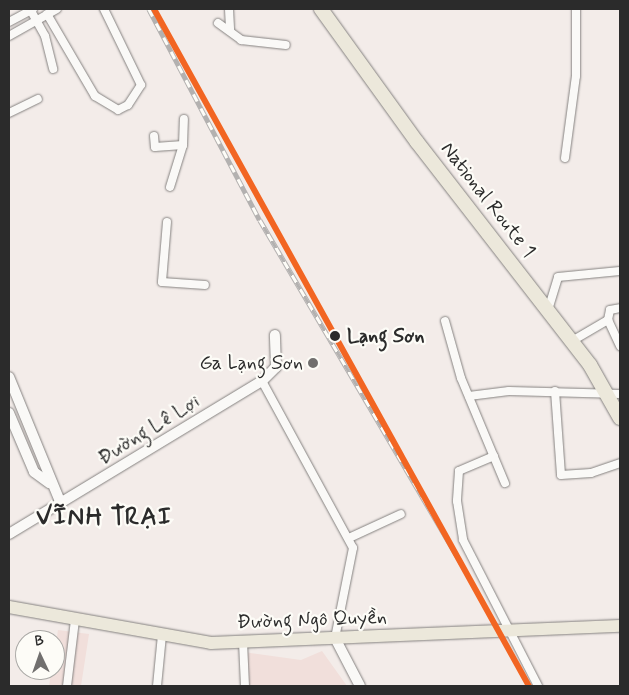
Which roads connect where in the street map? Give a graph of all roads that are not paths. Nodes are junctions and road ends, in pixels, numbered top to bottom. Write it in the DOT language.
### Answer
graph roads {
  1 [pos="31,9"];
  2 [pos="56,9"];
  3 [pos="104,9"];
  4 [pos="229,9"];
  5 [pos="321,9"];
  6 [pos="576,9"];
  7 [pos="47,14"];
  8 [pos="37,20"];
  9 [pos="9,22"];
  10 [pos="218,23"];
  11 [pos="230,31"];
  12 [pos="9,36"];
  13 [pos="286,45"];
  14 [pos="53,69"];
  15 [pos="38,99"];
  16 [pos="9,113"];
  17 [pos="184,120"];
  18 [pos="154,136"];
  19 [pos="183,145"];
  20 [pos="565,158"];
  21 [pos="170,188"];
  22 [pos="167,222"];
  23 [pos="620,271"];
  24 [pos="205,285"];
  25 [pos="620,308"];
  26 [pos="548,310"];
  27 [pos="608,320"];
  28 [pos="444,321"];
  29 [pos="274,335"];
  30 [pos="572,341"];
  31 [pos="620,346"];
  32 [pos="9,377"];
  33 [pos="262,381"];
  34 [pos="555,391"];
  35 [pos="614,394"];
  36 [pos="469,396"];
  37 [pos="25,412"];
  38 [pos="10,416"];
  39 [pos="620,418"];
  40 [pos="494,456"];
  41 [pos="620,464"];
  42 [pos="48,483"];
  43 [pos="505,483"];
  44 [pos="61,504"];
  45 [pos="401,514"];
  46 [pos="9,534"];
  47 [pos="349,538"];
  48 [pos="9,607"];
  49 [pos="76,620"];
  50 [pos="620,626"];
  51 [pos="507,630"];
  52 [pos="162,636"];
  53 [pos="335,638"];
  54 [pos="242,642"];
  55 [pos="67,686"];
  56 [pos="157,686"];
  57 [pos="245,686"];
  58 [pos="360,686"];
  59 [pos="538,686"];
  1 -- 8 [label="street"];
  1 -- 9 [label="street"];
  2 -- 7 [label="street"];
  3 -- 7 [label="street"];
  4 -- 11 [label="street"];
  5 -- 26 [label="highway, National Route 1"];
  6 -- 20 [label="street"];
  7 -- 8 [label="street"];
  8 -- 12 [label="street"];
  8 -- 14 [label="street"];
  10 -- 11 [label="street"];
  11 -- 13 [label="street"];
  15 -- 16 [label="street"];
  17 -- 19 [label="street"];
  18 -- 19 [label="street"];
  19 -- 21 [label="street"];
  22 -- 24 [label="street"];
  23 -- 26 [label="street"];
  25 -- 27 [label="street"];
  26 -- 30 [label="highway, National Route 1"];
  27 -- 30 [label="street"];
  27 -- 31 [label="street"];
  28 -- 36 [label="street"];
  29 -- 33 [label="street, Đường Lê Lợi"];
  30 -- 35 [label="highway, National Route 1"];
  32 -- 37 [label="street"];
  33 -- 44 [label="street, Đường Lê Lợi"];
  33 -- 47 [label="street"];
  34 -- 35 [label="street"];
  34 -- 36 [label="street"];
  34 -- 41 [label="street"];
  35 -- 39 [label="highway, National Route 1"];
  36 -- 40 [label="street"];
  37 -- 38 [label="street"];
  37 -- 42 [label="street"];
  38 -- 42 [label="street"];
  40 -- 43 [label="street"];
  40 -- 51 [label="street"];
  42 -- 44 [label="street"];
  44 -- 46 [label="street, Đường Lê Lợi"];
  45 -- 47 [label="street"];
  47 -- 53 [label="street"];
  48 -- 49 [label="main road, Đường Ngô Quyền"];
  49 -- 52 [label="main road, Đường Ngô Quyền"];
  49 -- 55 [label="street"];
  50 -- 51 [label="main road, Đường Ngô Quyền"];
  51 -- 53 [label="main road, Đường Ngô Quyền"];
  51 -- 59 [label="street"];
  52 -- 54 [label="main road, Đường Ngô Quyền"];
  52 -- 56 [label="street"];
  53 -- 54 [label="main road, Đường Ngô Quyền"];
  53 -- 58 [label="street"];
  54 -- 57 [label="street"];
}
